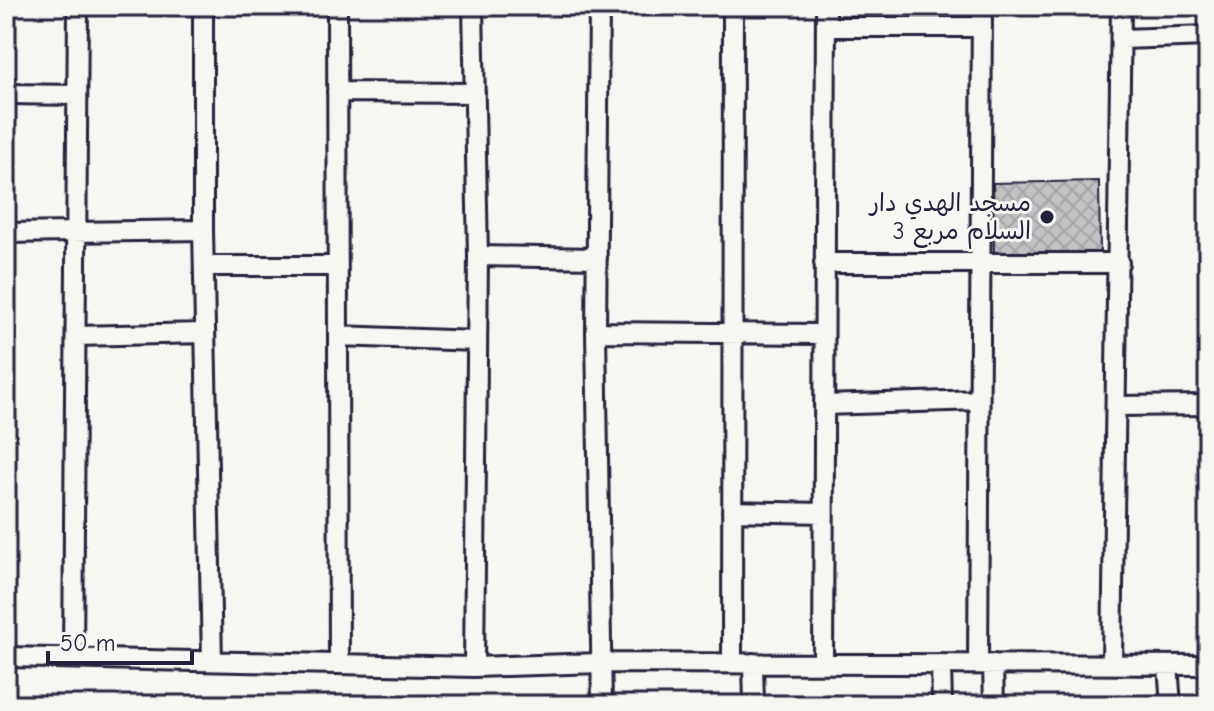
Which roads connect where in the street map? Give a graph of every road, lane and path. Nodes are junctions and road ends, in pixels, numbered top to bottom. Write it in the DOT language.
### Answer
graph roads {
  1 [pos="78,6"];
  2 [pos="203,6"];
  3 [pos="337,6"];
  4 [pos="473,6"];
  5 [pos="599,6"];
  6 [pos="733,6"];
  7 [pos="826,6"];
  8 [pos="982,6"];
  9 [pos="1121,6"];
  10 [pos="826,27"];
  11 [pos="982,27"];
  12 [pos="1208,36"];
  13 [pos="1122,39"];
  14 [pos="337,92"];
  15 [pos="475,93"];
  16 [pos="6,94"];
  17 [pos="77,95"];
  18 [pos="203,230"];
  19 [pos="6,233"];
  20 [pos="75,234"];
  21 [pos="478,256"];
  22 [pos="597,258"];
  23 [pos="824,263"];
  24 [pos="981,263"];
  25 [pos="1119,263"];
  26 [pos="204,266"];
  27 [pos="336,266"];
  28 [pos="596,332"];
  29 [pos="204,333"];
  30 [pos="733,334"];
  31 [pos="824,334"];
  32 [pos="76,336"];
  33 [pos="338,336"];
  34 [pos="477,341"];
  35 [pos="979,400"];
  36 [pos="824,405"];
  37 [pos="1208,405"];
  38 [pos="1116,406"];
  39 [pos="732,511"];
  40 [pos="823,513"];
  41 [pos="6,657"];
  42 [pos="73,658"];
  43 [pos="212,661"];
  44 [pos="600,663"];
  45 [pos="732,663"];
  46 [pos="753,663"];
  47 [pos="823,663"];
  48 [pos="339,664"];
  49 [pos="941,664"];
  50 [pos="986,664"];
  51 [pos="1112,664"];
  52 [pos="1168,665"];
  53 [pos="1208,665"];
  54 [pos="474,667"];
  55 [pos="602,705"];
  56 [pos="754,705"];
  57 [pos="942,705"];
  58 [pos="994,705"];
  59 [pos="1171,705"];
  1 -- 17 [label="street"];
  2 -- 18 [label="street"];
  3 -- 14 [label="street"];
  4 -- 15 [label="street"];
  5 -- 22 [label="street"];
  6 -- 30 [label="street"];
  7 -- 10 [label="street"];
  8 -- 11 [label="street"];
  9 -- 13 [label="street"];
  10 -- 11 [label="street"];
  10 -- 23 [label="street"];
  11 -- 24 [label="street"];
  12 -- 13 [label="street"];
  13 -- 25 [label="street"];
  14 -- 15 [label="street"];
  14 -- 27 [label="street"];
  15 -- 21 [label="street"];
  16 -- 17 [label="street"];
  17 -- 20 [label="street"];
  18 -- 20 [label="street"];
  18 -- 26 [label="street"];
  19 -- 20 [label="street"];
  20 -- 32 [label="street"];
  21 -- 22 [label="street"];
  21 -- 34 [label="street"];
  22 -- 28 [label="street"];
  23 -- 24 [label="street"];
  23 -- 31 [label="street"];
  24 -- 25 [label="street"];
  24 -- 35 [label="street"];
  25 -- 38 [label="street"];
  26 -- 27 [label="street"];
  26 -- 29 [label="street"];
  27 -- 33 [label="street"];
  28 -- 30 [label="street"];
  28 -- 44 [label="street"];
  29 -- 32 [label="street"];
  29 -- 43 [label="street"];
  30 -- 31 [label="street"];
  30 -- 39 [label="street"];
  31 -- 36 [label="street"];
  32 -- 42 [label="street"];
  33 -- 34 [label="street"];
  33 -- 48 [label="street"];
  34 -- 54 [label="street"];
  35 -- 36 [label="street"];
  35 -- 50 [label="street"];
  36 -- 40 [label="street"];
  37 -- 38 [label="street"];
  38 -- 51 [label="street"];
  39 -- 40 [label="street"];
  39 -- 45 [label="street"];
  40 -- 47 [label="street"];
  41 -- 42 [label="street"];
  42 -- 43 [label="street"];
  43 -- 48 [label="street"];
  44 -- 45 [label="street"];
  44 -- 54 [label="street"];
  44 -- 55 [label="street"];
  45 -- 46 [label="street"];
  46 -- 47 [label="street"];
  46 -- 56 [label="street"];
  47 -- 49 [label="street"];
  48 -- 54 [label="street"];
  49 -- 50 [label="street"];
  49 -- 57 [label="street"];
  50 -- 51 [label="street"];
  50 -- 58 [label="street"];
  51 -- 52 [label="street"];
  52 -- 53 [label="street"];
  52 -- 59 [label="street"];
}
